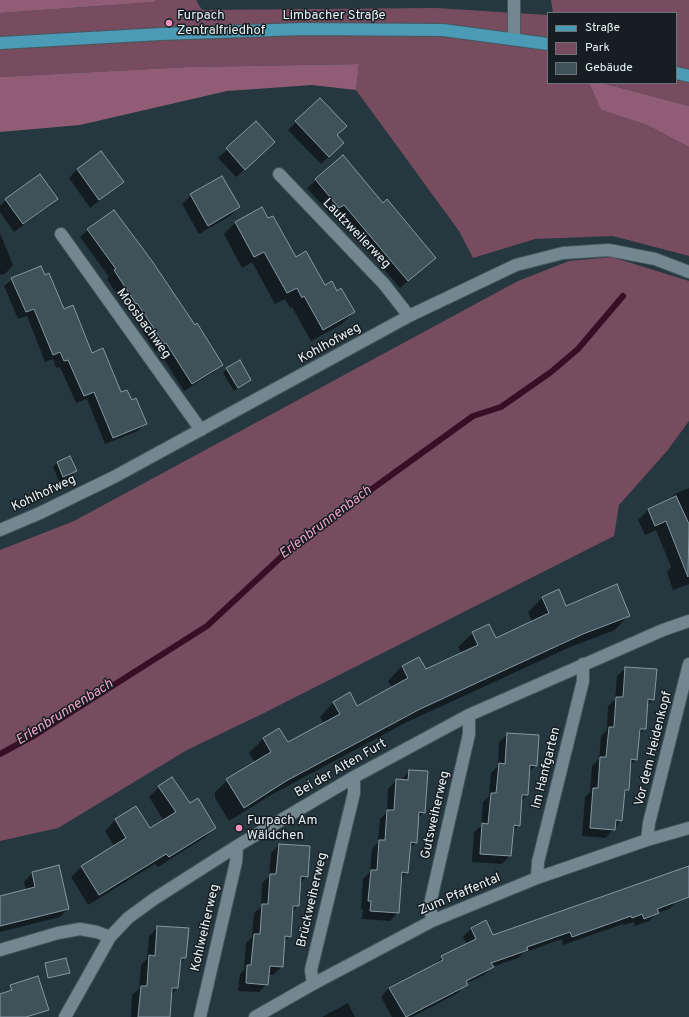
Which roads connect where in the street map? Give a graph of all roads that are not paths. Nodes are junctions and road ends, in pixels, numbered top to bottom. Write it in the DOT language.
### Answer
graph roads {
  1 [pos="514,0"];
  2 [pos="514,38"];
  3 [pos="0,43"];
  4 [pos="547,44"];
  5 [pos="677,73"];
  6 [pos="689,76"];
  7 [pos="279,174"];
  8 [pos="61,234"];
  9 [pos="689,272"];
  10 [pos="409,316"];
  11 [pos="201,430"];
  12 [pos="0,530"];
  13 [pos="689,621"];
  14 [pos="583,664"];
  15 [pos="689,664"];
  16 [pos="470,716"];
  17 [pos="354,777"];
  18 [pos="689,828"];
  19 [pos="648,840"];
  20 [pos="237,846"];
  21 [pos="537,878"];
  22 [pos="432,921"];
  23 [pos="110,938"];
  24 [pos="0,950"];
  25 [pos="313,984"];
  26 [pos="65,1017"];
  27 [pos="200,1017"];
  28 [pos="255,1017"];
  1 -- 2 [label="street"];
  2 -- 3 [label="main road, Limbacher Straße"];
  2 -- 4 [label="main road, Limbacher Straße"];
  5 -- 6 [label="main road"];
  7 -- 10 [label="street, Lautzweilerweg"];
  8 -- 11 [label="street, Moosbachweg"];
  9 -- 10 [label="street, Kohlhofweg"];
  10 -- 11 [label="street, Kohlhofweg"];
  11 -- 12 [label="street, Kohlhofweg"];
  13 -- 14 [label="street, Bei der Alten Furt"];
  14 -- 16 [label="street, Bei der Alten Furt"];
  14 -- 21 [label="street, Im Hanfgarten"];
  15 -- 19 [label="street, Vor dem Heidenkopf"];
  16 -- 17 [label="street, Bei der Alten Furt"];
  16 -- 22 [label="street, Gutsweiherweg"];
  17 -- 20 [label="street, Bei der Alten Furt"];
  17 -- 25 [label="street, Brückweiherweg"];
  18 -- 19 [label="street, Zum Pfaffental"];
  19 -- 21 [label="street, Zum Pfaffental"];
  20 -- 23 [label="street, Bei der Alten Furt"];
  20 -- 27 [label="street, Kohlweiherweg"];
  21 -- 22 [label="street, Zum Pfaffental"];
  22 -- 25 [label="street, Zum Pfaffental"];
  23 -- 24 [label="street"];
  23 -- 26 [label="street, Bei der Alten Furt"];
  25 -- 28 [label="street, Zum Pfaffental"];
}
